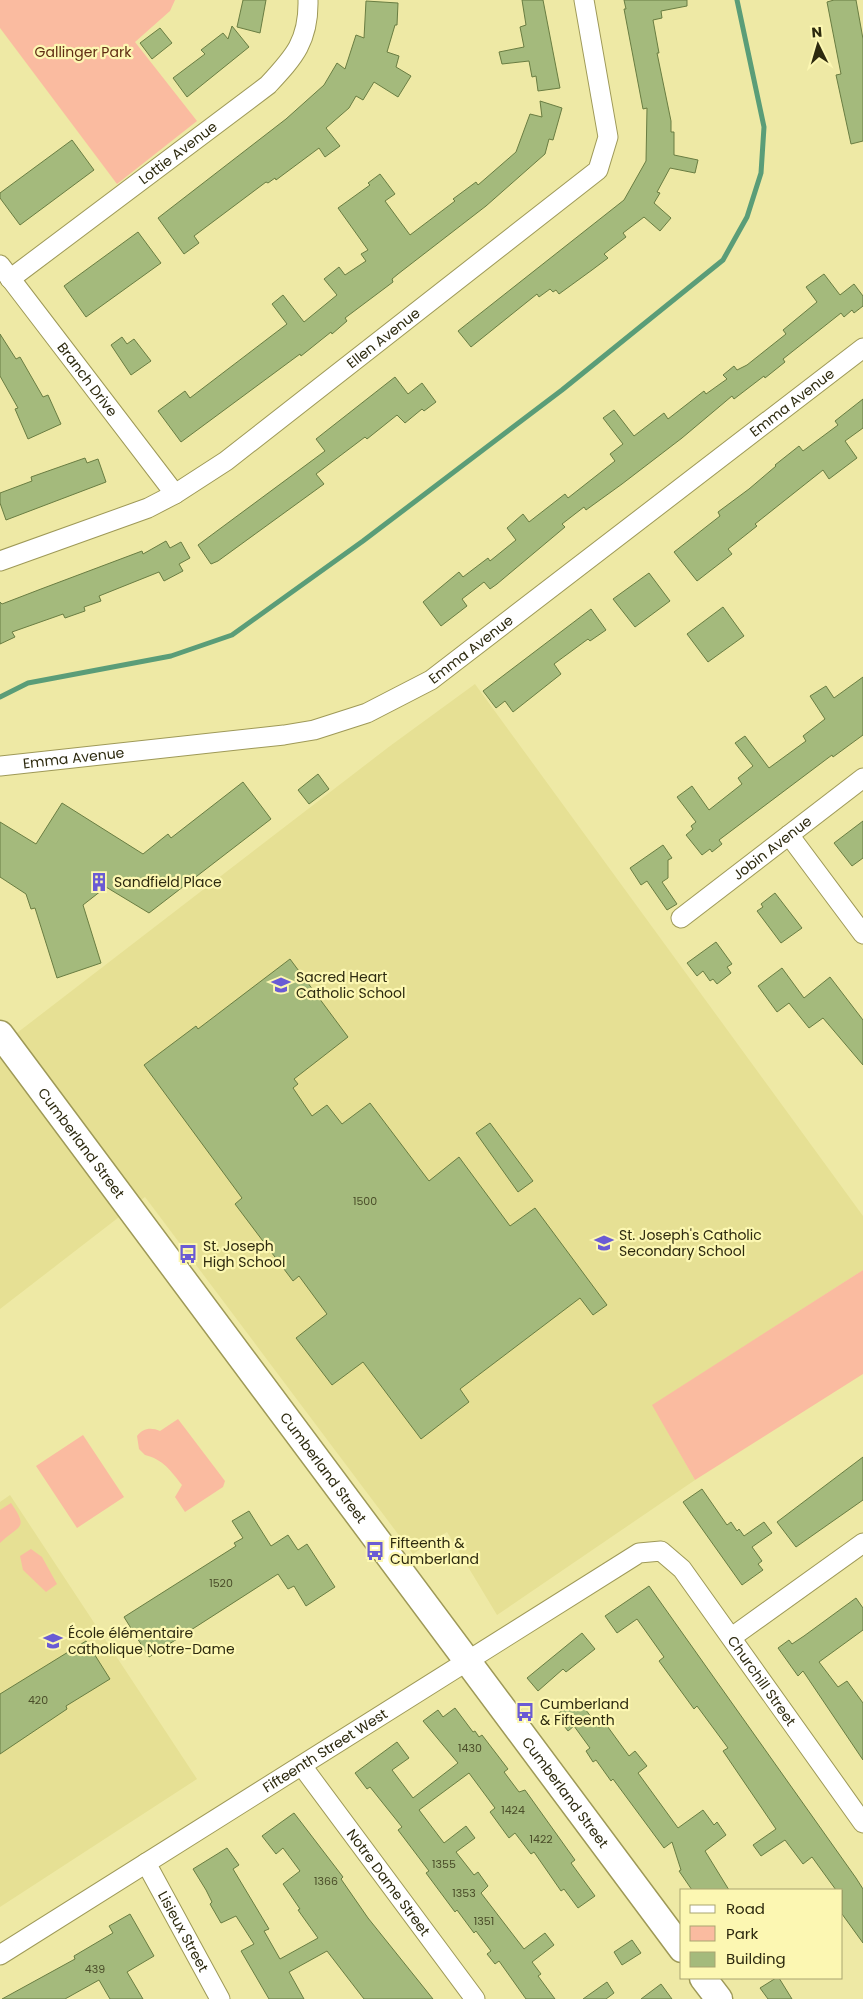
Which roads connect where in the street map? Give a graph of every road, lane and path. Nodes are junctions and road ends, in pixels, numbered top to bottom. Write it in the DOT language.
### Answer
graph roads {
  1 [pos="308,0"];
  2 [pos="584,0"];
  3 [pos="5,272"];
  4 [pos="863,348"];
  5 [pos="175,494"];
  6 [pos="0,561"];
  7 [pos="0,766"];
  8 [pos="863,778"];
  9 [pos="789,835"];
  10 [pos="681,918"];
  11 [pos="863,934"];
  12 [pos="0,1034"];
  13 [pos="863,1544"];
  14 [pos="652,1552"];
  15 [pos="732,1637"];
  16 [pos="467,1660"];
  17 [pos="302,1766"];
  18 [pos="863,1823"];
  19 [pos="146,1863"];
  20 [pos="680,1946"];
  21 [pos="0,1955"];
  22 [pos="704,1979"];
  23 [pos="220,1999"];
  24 [pos="475,1999"];
  25 [pos="719,1999"];
  1 -- 3 [label="street, Lottie Avenue"];
  2 -- 5 [label="street, Ellen Avenue"];
  3 -- 5 [label="street, Branch Drive"];
  4 -- 7 [label="street, Emma Avenue"];
  5 -- 6 [label="street, Ellen Avenue"];
  8 -- 9 [label="street, Jobin Avenue"];
  9 -- 10 [label="street, Jobin Avenue"];
  9 -- 11 [label="street"];
  12 -- 16 [label="street, Cumberland Street"];
  13 -- 15 [label="street"];
  14 -- 15 [label="street, Churchill Street"];
  14 -- 16 [label="street, Fifteenth Street West"];
  15 -- 18 [label="street, Churchill Street"];
  16 -- 17 [label="street, Fifteenth Street West"];
  16 -- 20 [label="street, Cumberland Street"];
  17 -- 19 [label="street, Fifteenth Street West"];
  17 -- 24 [label="street, Notre Dame Street"];
  19 -- 21 [label="street, Fifteenth Street West"];
  19 -- 23 [label="street, Lisieux Street"];
  22 -- 25 [label="street"];
}
